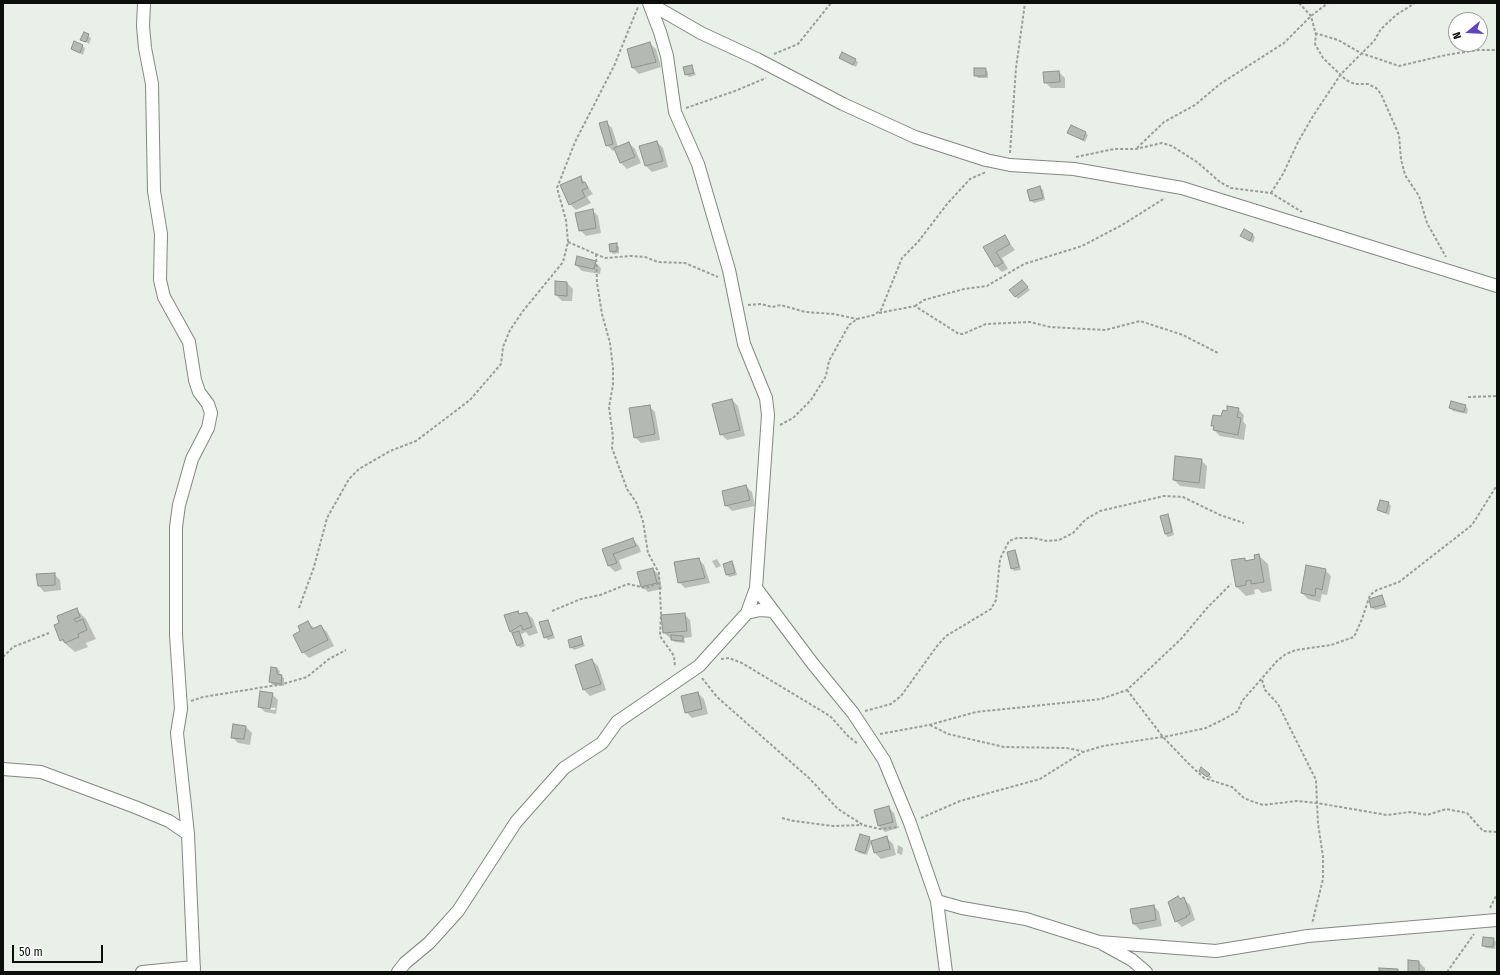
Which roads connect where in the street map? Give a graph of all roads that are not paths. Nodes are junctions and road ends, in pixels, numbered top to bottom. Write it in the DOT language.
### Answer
graph roads {
  1 [pos="144,3"];
  2 [pos="1497,286"];
  3 [pos="756,588"];
  4 [pos="773,611"];
  5 [pos="747,613"];
  6 [pos="3,769"];
  7 [pos="188,834"];
  8 [pos="937,901"];
  9 [pos="1491,920"];
  10 [pos="1099,942"];
  11 [pos="194,970"];
  12 [pos="142,972"];
  13 [pos="398,972"];
  14 [pos="946,972"];
  15 [pos="1146,972"];
  1 -- 7 [label="street"];
  2 -- 3 [label="street"];
  3 -- 4 [label="street"];
  3 -- 5 [label="street"];
  4 -- 5 [label="street"];
  4 -- 8 [label="street"];
  5 -- 13 [label="street"];
  6 -- 7 [label="street"];
  7 -- 11 [label="street"];
  8 -- 10 [label="street"];
  8 -- 14 [label="street"];
  9 -- 10 [label="street"];
  10 -- 15 [label="street"];
  11 -- 12 [label="street"];
}
